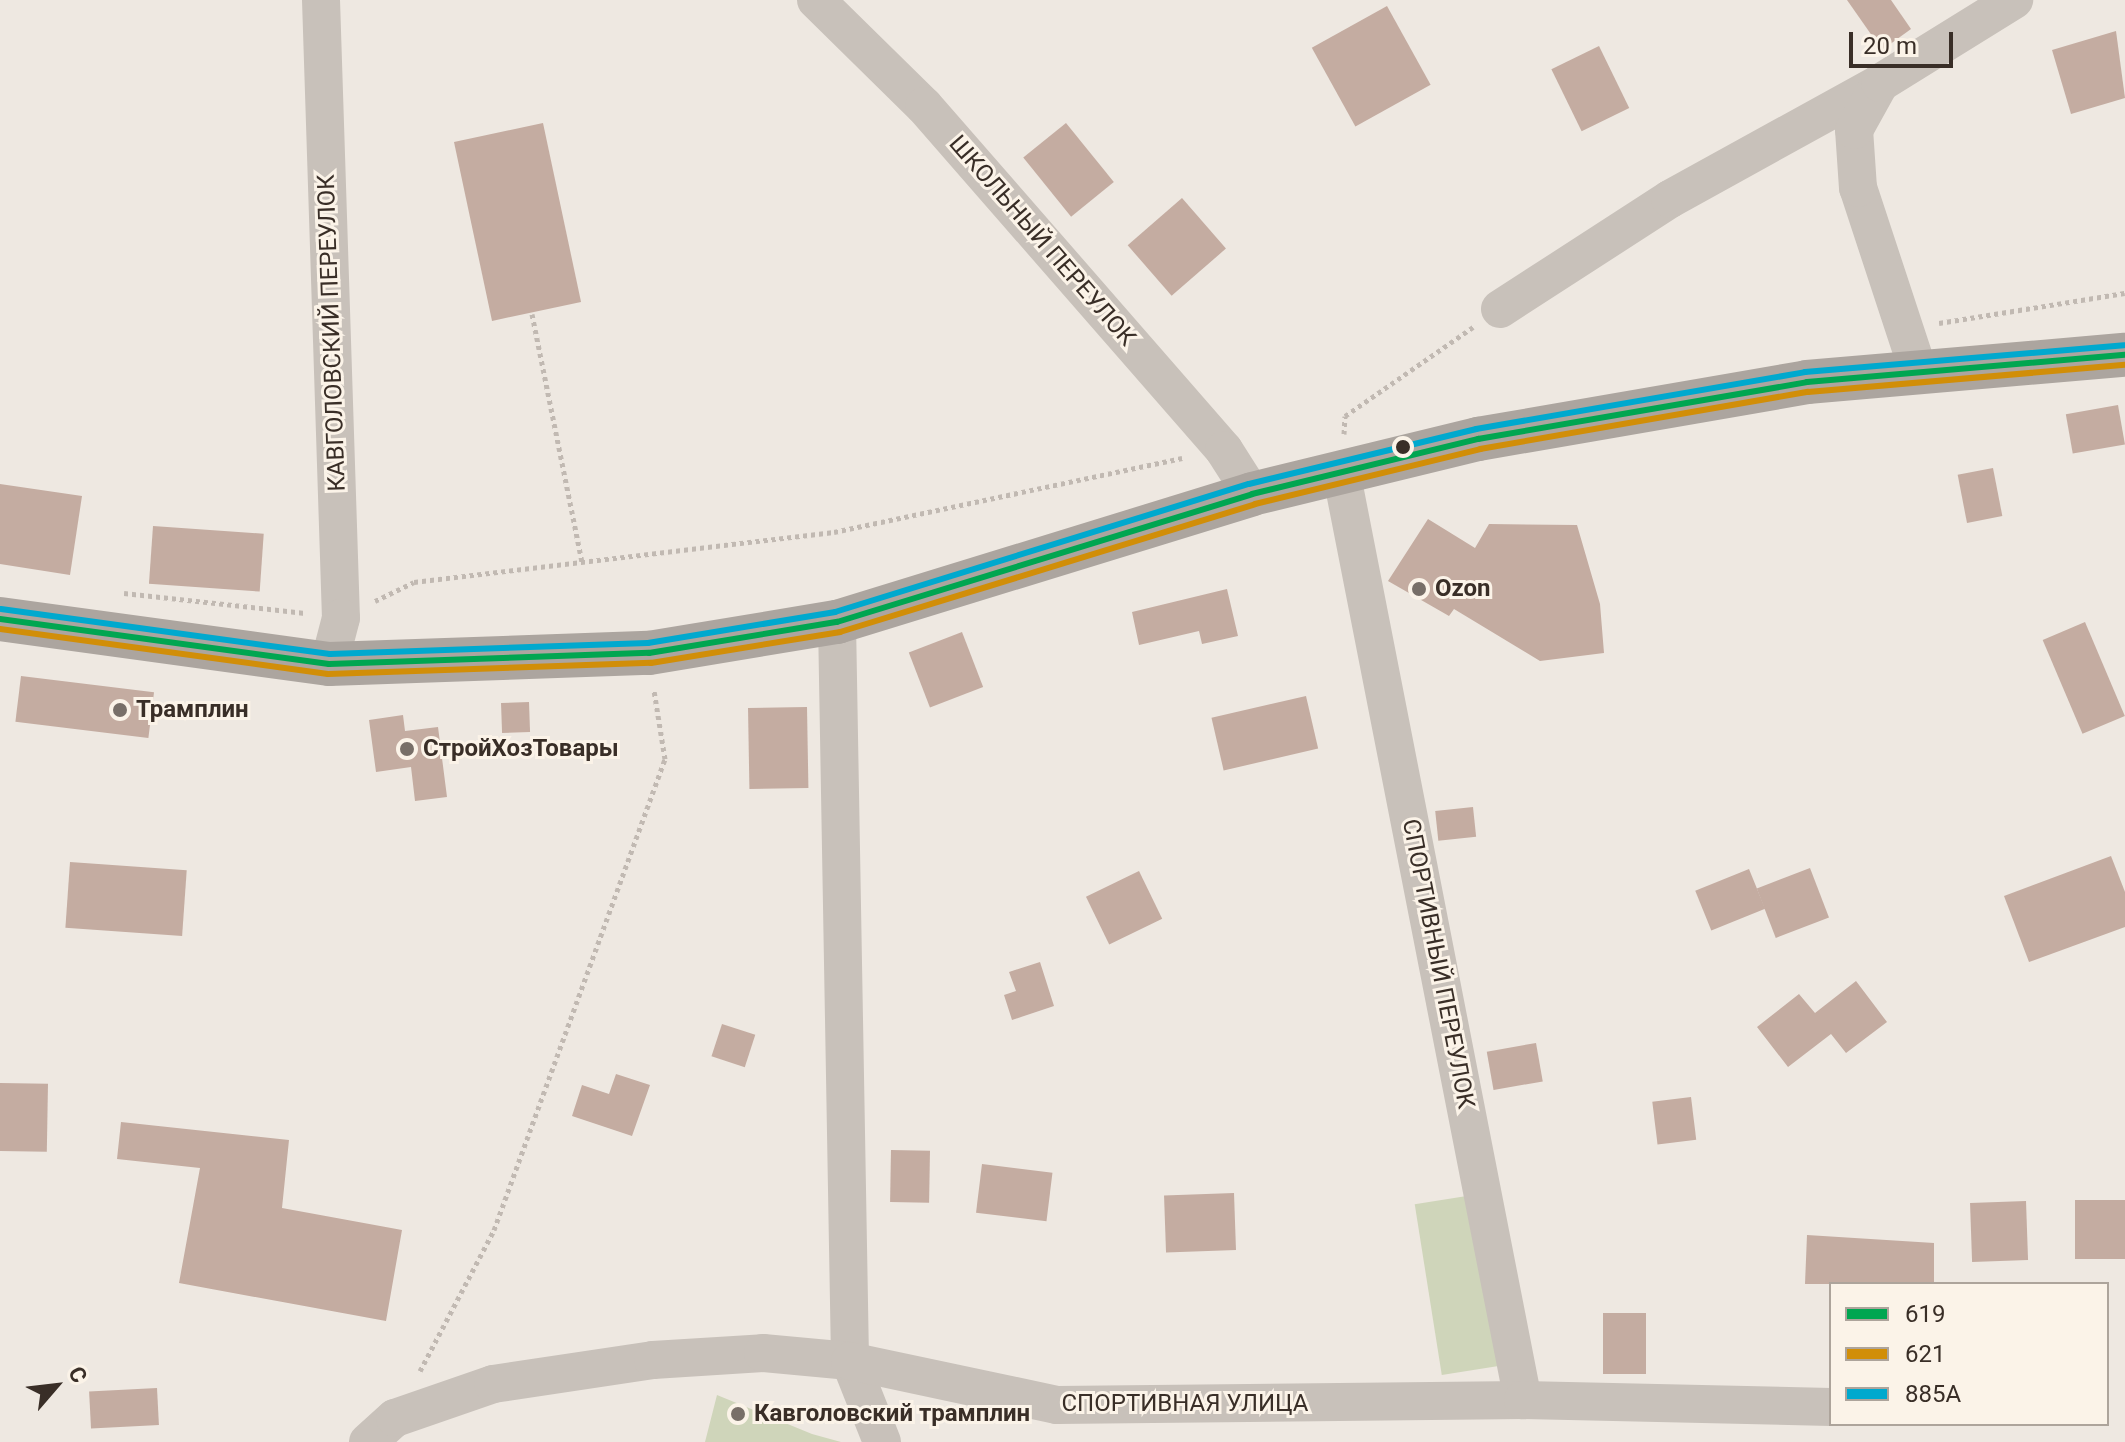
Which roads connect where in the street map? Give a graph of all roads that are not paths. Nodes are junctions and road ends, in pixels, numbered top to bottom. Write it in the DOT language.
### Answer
graph roads {
  1 [pos="321,0"];
  2 [pos="816,0"];
  3 [pos="2014,0"];
  4 [pos="1880,83"];
  5 [pos="1500,309"];
  6 [pos="2125,355"];
  7 [pos="1918,370"];
  8 [pos="1341,471"];
  9 [pos="1252,494"];
  10 [pos="0,619"];
  11 [pos="837,622"];
  12 [pos="329,664"];
  13 [pos="850,1361"];
  14 [pos="1523,1400"];
  15 [pos="1829,1407"];
  16 [pos="382,1430"];
  17 [pos="882,1442"];
  1 -- 12 [label="street, КАВГОЛОВСКИЙ ПЕРЕУЛОК"];
  2 -- 9 [label="street, ШКОЛЬНЫЙ ПЕРЕУЛОК"];
  3 -- 4 [label="street"];
  4 -- 5 [label="street"];
  4 -- 7 [label="street"];
  6 -- 7 [label="main road"];
  7 -- 8 [label="main road"];
  8 -- 9 [label="main road"];
  8 -- 14 [label="street, СПОРТИВНЫЙ ПЕРЕУЛОК"];
  9 -- 11 [label="main road"];
  10 -- 12 [label="main road"];
  11 -- 12 [label="main road"];
  11 -- 13 [label="street"];
  13 -- 14 [label="street, СПОРТИВНАЯ УЛИЦА"];
  13 -- 16 [label="street, СПОРТИВНАЯ УЛИЦА"];
  13 -- 17 [label="street"];
  14 -- 15 [label="street, СПОРТИВНАЯ УЛИЦА"];
}
